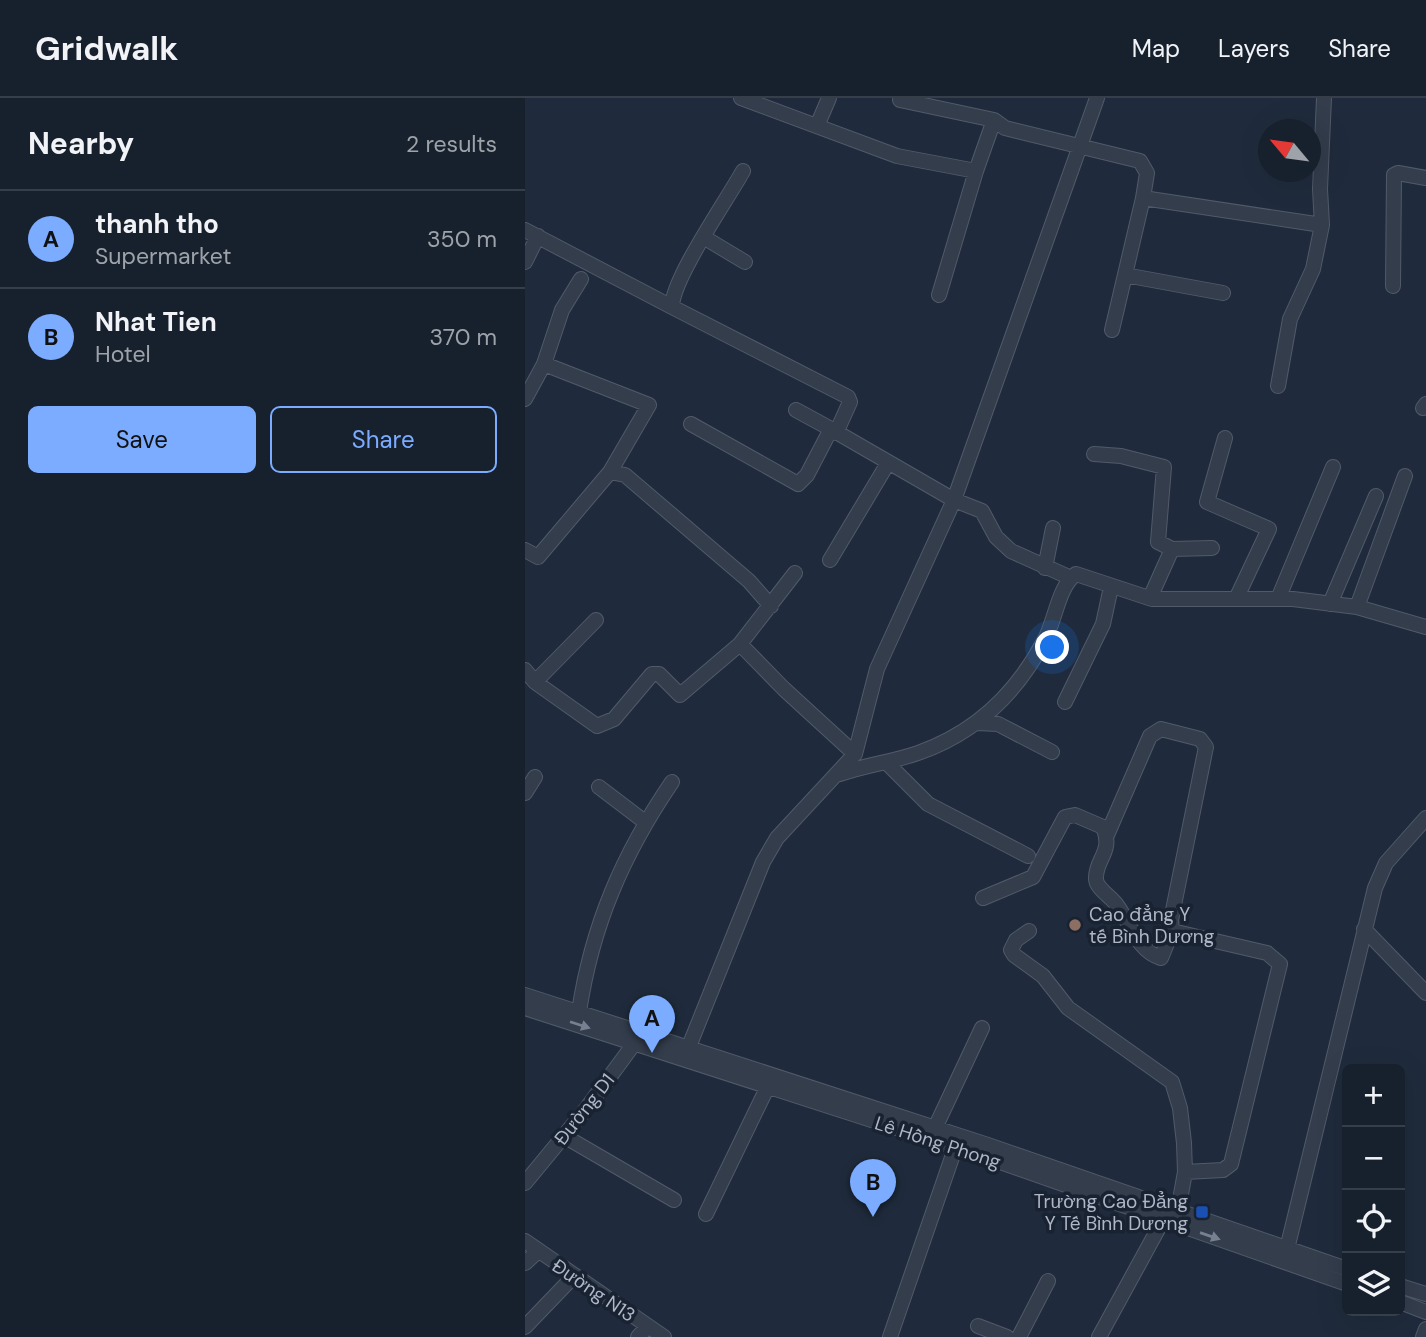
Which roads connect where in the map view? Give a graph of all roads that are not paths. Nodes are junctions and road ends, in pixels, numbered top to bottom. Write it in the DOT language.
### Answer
graph roads {
  1 [pos="741,98"];
  2 [pos="829,98"];
  3 [pos="1097,98"];
  4 [pos="1324,98"];
  5 [pos="900,100"];
  6 [pos="927,102"];
  7 [pos="994,120"];
  8 [pos="817,126"];
  9 [pos="1080,148"];
  10 [pos="743,171"];
  11 [pos="976,171"];
  12 [pos="1426,178"];
  13 [pos="1143,198"];
  14 [pos="1322,225"];
  15 [pos="531,233"];
  16 [pos="705,238"];
  17 [pos="525,262"];
  18 [pos="745,262"];
  19 [pos="1125,275"];
  20 [pos="581,279"];
  21 [pos="1393,286"];
  22 [pos="1223,293"];
  23 [pos="939,295"];
  24 [pos="672,307"];
  25 [pos="1112,330"];
  26 [pos="536,370"];
  27 [pos="1278,386"];
  28 [pos="525,399"];
  29 [pos="796,410"];
  30 [pos="691,424"];
  31 [pos="833,431"];
  32 [pos="1225,438"];
  33 [pos="1094,454"];
  34 [pos="888,463"];
  35 [pos="1333,467"];
  36 [pos="610,472"];
  37 [pos="1405,476"];
  38 [pos="1375,496"];
  39 [pos="954,500"];
  40 [pos="1053,528"];
  41 [pos="1172,548"];
  42 [pos="1212,548"];
  43 [pos="527,556"];
  44 [pos="830,560"];
  45 [pos="1045,568"];
  46 [pos="795,573"];
  47 [pos="1071,578"];
  48 [pos="1111,587"];
  49 [pos="1150,598"];
  50 [pos="1236,599"];
  51 [pos="1278,599"];
  52 [pos="1330,604"];
  53 [pos="771,606"];
  54 [pos="1357,607"];
  55 [pos="596,620"];
  56 [pos="1426,627"];
  57 [pos="740,643"];
  58 [pos="529,678"];
  59 [pos="1065,702"];
  60 [pos="977,723"];
  61 [pos="1052,752"];
  62 [pos="855,754"];
  63 [pos="886,762"];
  64 [pos="840,774"];
  65 [pos="535,777"];
  66 [pos="672,782"];
  67 [pos="599,787"];
  68 [pos="525,793"];
  69 [pos="1426,818"];
  70 [pos="645,822"];
  71 [pos="1107,835"];
  72 [pos="1028,856"];
  73 [pos="983,898"];
  74 [pos="1364,929"];
  75 [pos="1172,930"];
  76 [pos="1029,931"];
  77 [pos="1426,993"];
  78 [pos="525,995"];
  79 [pos="525,1008"];
  80 [pos="579,1012"];
  81 [pos="982,1028"];
  82 [pos="638,1038"];
  83 [pos="686,1053"];
  84 [pos="768,1086"];
  85 [pos="935,1128"];
  86 [pos="564,1136"];
  87 [pos="958,1141"];
  88 [pos="1185,1172"];
  89 [pos="525,1183"];
  90 [pos="674,1200"];
  91 [pos="1178,1211"];
  92 [pos="706,1214"];
  93 [pos="1163,1220"];
  94 [pos="525,1241"];
  95 [pos="1287,1249"];
  96 [pos="538,1251"];
  97 [pos="525,1263"];
  98 [pos="1342,1267"];
  99 [pos="573,1278"];
  100 [pos="1048,1281"];
  101 [pos="1342,1282"];
  102 [pos="1405,1288"];
  103 [pos="1426,1294"];
  104 [pos="1405,1304"];
  105 [pos="1426,1311"];
  106 [pos="648,1326"];
  107 [pos="978,1326"];
  108 [pos="525,1327"];
  109 [pos="1426,1329"];
  110 [pos="638,1337"];
  111 [pos="664,1337"];
  112 [pos="890,1337"];
  113 [pos="1007,1337"];
  114 [pos="1019,1337"];
  115 [pos="1099,1337"];
  116 [pos="1423,1337"];
  1 -- 8 [label="street"];
  2 -- 8 [label="street"];
  3 -- 9 [label="street"];
  4 -- 14 [label="street"];
  5 -- 6 [label="street"];
  6 -- 7 [label="street"];
  7 -- 9 [label="street"];
  7 -- 11 [label="street"];
  8 -- 11 [label="street"];
  9 -- 13 [label="street"];
  9 -- 39 [label="street"];
  10 -- 16 [label="street"];
  11 -- 23 [label="street"];
  12 -- 21 [label="street"];
  13 -- 14 [label="street"];
  13 -- 19 [label="street"];
  14 -- 27 [label="street"];
  15 -- 17 [label="street"];
  15 -- 24 [label="street"];
  16 -- 18 [label="street"];
  16 -- 24 [label="street"];
  19 -- 22 [label="street"];
  19 -- 25 [label="street"];
  20 -- 26 [label="street"];
  24 -- 31 [label="street"];
  26 -- 28 [label="street"];
  26 -- 36 [label="street"];
  29 -- 31 [label="street"];
  30 -- 31 [label="street"];
  31 -- 34 [label="street"];
  32 -- 50 [label="street"];
  33 -- 41 [label="street"];
  34 -- 39 [label="street"];
  34 -- 44 [label="street"];
  35 -- 51 [label="street"];
  36 -- 43 [label="street"];
  36 -- 53 [label="street"];
  37 -- 54 [label="street"];
  38 -- 52 [label="street"];
  39 -- 45 [label="street"];
  39 -- 62 [label="street"];
  40 -- 45 [label="street"];
  41 -- 42 [label="street"];
  41 -- 49 [label="street"];
  45 -- 47 [label="street"];
  46 -- 53 [label="street"];
  47 -- 48 [label="street"];
  47 -- 60 [label="street"];
  48 -- 49 [label="street"];
  48 -- 59 [label="street"];
  49 -- 50 [label="street"];
  50 -- 51 [label="street"];
  51 -- 52 [label="street"];
  52 -- 54 [label="street"];
  53 -- 57 [label="street"];
  54 -- 56 [label="street"];
  55 -- 58 [label="street"];
  57 -- 58 [label="street"];
  57 -- 62 [label="street"];
  60 -- 61 [label="street"];
  60 -- 63 [label="street"];
  62 -- 64 [label="street"];
  63 -- 64 [label="street"];
  63 -- 72 [label="street"];
  64 -- 83 [label="street"];
  65 -- 68 [label="street"];
  66 -- 70 [label="street"];
  67 -- 70 [label="street"];
  69 -- 74 [label="street"];
  70 -- 80 [label="street"];
  71 -- 73 [label="street"];
  71 -- 75 [label="street"];
  71 -- 75 [label="street"];
  74 -- 77 [label="street"];
  74 -- 95 [label="street"];
  75 -- 88 [label="street"];
  76 -- 88 [label="street"];
  78 -- 80 [label="street, Lê Hồng Phong"];
  79 -- 82 [label="street, Lê Hồng Phong, one-way"];
  80 -- 82 [label="street, Lê Hồng Phong"];
  81 -- 85 [label="street"];
  82 -- 83 [label="street, Lê Hồng Phong"];
  82 -- 86 [label="street, Đường D1"];
  83 -- 84 [label="street, Lê Hồng Phong"];
  83 -- 85 [label="street, Lê Hồng Phong"];
  84 -- 87 [label="street, Lê Hồng Phong"];
  84 -- 92 [label="street"];
  85 -- 87 [label="street, Lê Hồng Phong"];
  86 -- 89 [label="street, Đường D1"];
  86 -- 90 [label="street"];
  87 -- 91 [label="street, Lê Hồng Phong"];
  87 -- 93 [label="street, Lê Hồng Phong"];
  87 -- 112 [label="street"];
  88 -- 91 [label="street"];
  91 -- 95 [label="street, Lê Hồng Phong"];
  93 -- 101 [label="street, Lê Hồng Phong, one-way"];
  93 -- 115 [label="street"];
  94 -- 96 [label="street, Đường N13"];
  95 -- 98 [label="street, Lê Hồng Phong"];
  96 -- 97 [label="street"];
  96 -- 99 [label="street, Đường N13"];
  99 -- 106 [label="street, Đường N13"];
  99 -- 108 [label="street"];
  100 -- 114 [label="street"];
  102 -- 103 [label="street"];
  104 -- 105 [label="street"];
  106 -- 110 [label="street"];
  106 -- 111 [label="street, Đường N13"];
  107 -- 113 [label="street"];
  109 -- 116 [label="street"];
}
